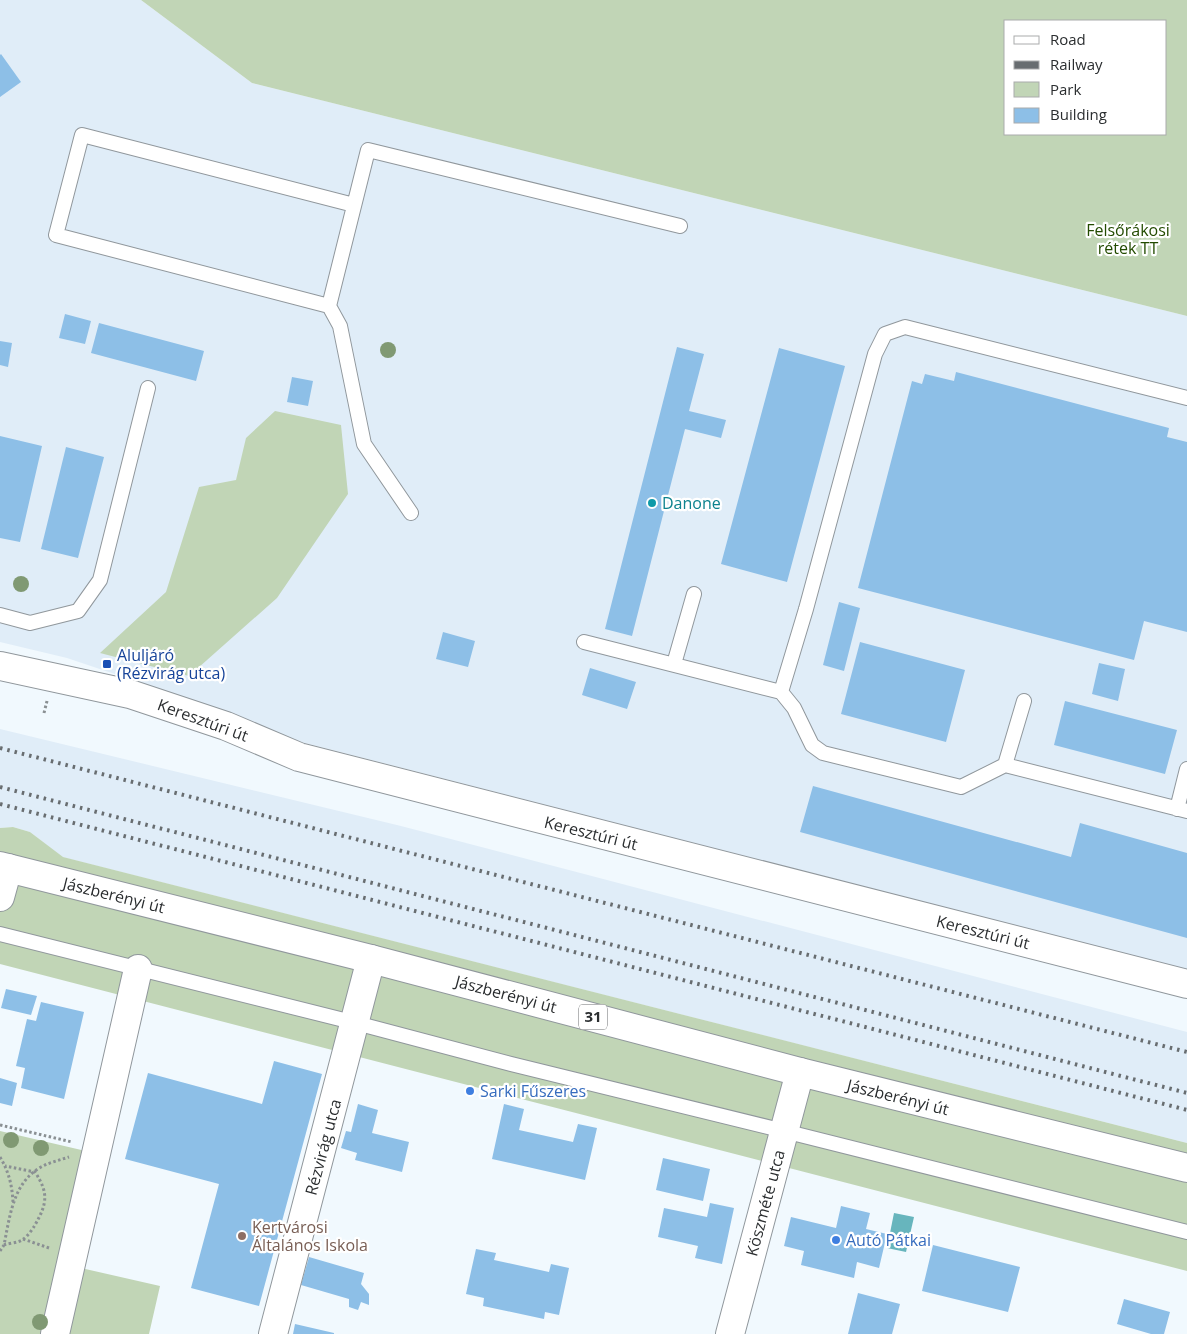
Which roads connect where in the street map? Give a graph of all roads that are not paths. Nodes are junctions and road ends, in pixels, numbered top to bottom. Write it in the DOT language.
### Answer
graph roads {
  1 [pos="354,205"];
  2 [pos="680,226"];
  3 [pos="329,306"];
  4 [pos="148,388"];
  5 [pos="1187,398"];
  6 [pos="411,513"];
  7 [pos="694,594"];
  8 [pos="0,615"];
  9 [pos="584,642"];
  10 [pos="674,664"];
  11 [pos="0,666"];
  12 [pos="781,692"];
  13 [pos="1024,701"];
  14 [pos="1005,765"];
  15 [pos="1187,770"];
  16 [pos="1182,810"];
  17 [pos="4,867"];
  18 [pos="0,897"];
  19 [pos="0,934"];
  20 [pos="371,959"];
  21 [pos="138,969"];
  22 [pos="1187,984"];
  23 [pos="356,1023"];
  24 [pos="800,1072"];
  25 [pos="784,1131"];
  26 [pos="1187,1168"];
  27 [pos="1187,1232"];
  28 [pos="55,1334"];
  29 [pos="273,1334"];
  30 [pos="730,1334"];
  1 -- 2 [label="lane"];
  1 -- 3 [label="lane"];
  1 -- 3 [label="lane"];
  3 -- 6 [label="lane"];
  4 -- 8 [label="lane"];
  5 -- 12 [label="lane"];
  7 -- 10 [label="lane"];
  9 -- 10 [label="lane"];
  10 -- 12 [label="lane"];
  11 -- 22 [label="main road, Keresztúri út"];
  12 -- 14 [label="lane"];
  13 -- 14 [label="lane"];
  14 -- 16 [label="lane"];
  15 -- 16 [label="lane"];
  17 -- 18 [label="main road"];
  17 -- 20 [label="main road, Jászberényi út / 31"];
  19 -- 21 [label="lane"];
  20 -- 23 [label="main road, Rézvirág utca"];
  20 -- 24 [label="main road, Jászberényi út / 31"];
  21 -- 23 [label="lane"];
  21 -- 28 [label="main road"];
  23 -- 25 [label="lane"];
  23 -- 29 [label="main road, Rézvirág utca"];
  24 -- 25 [label="main road, Köszméte utca"];
  24 -- 26 [label="main road, Jászberényi út / 31"];
  25 -- 27 [label="lane"];
  25 -- 30 [label="main road, Köszméte utca"];
}
